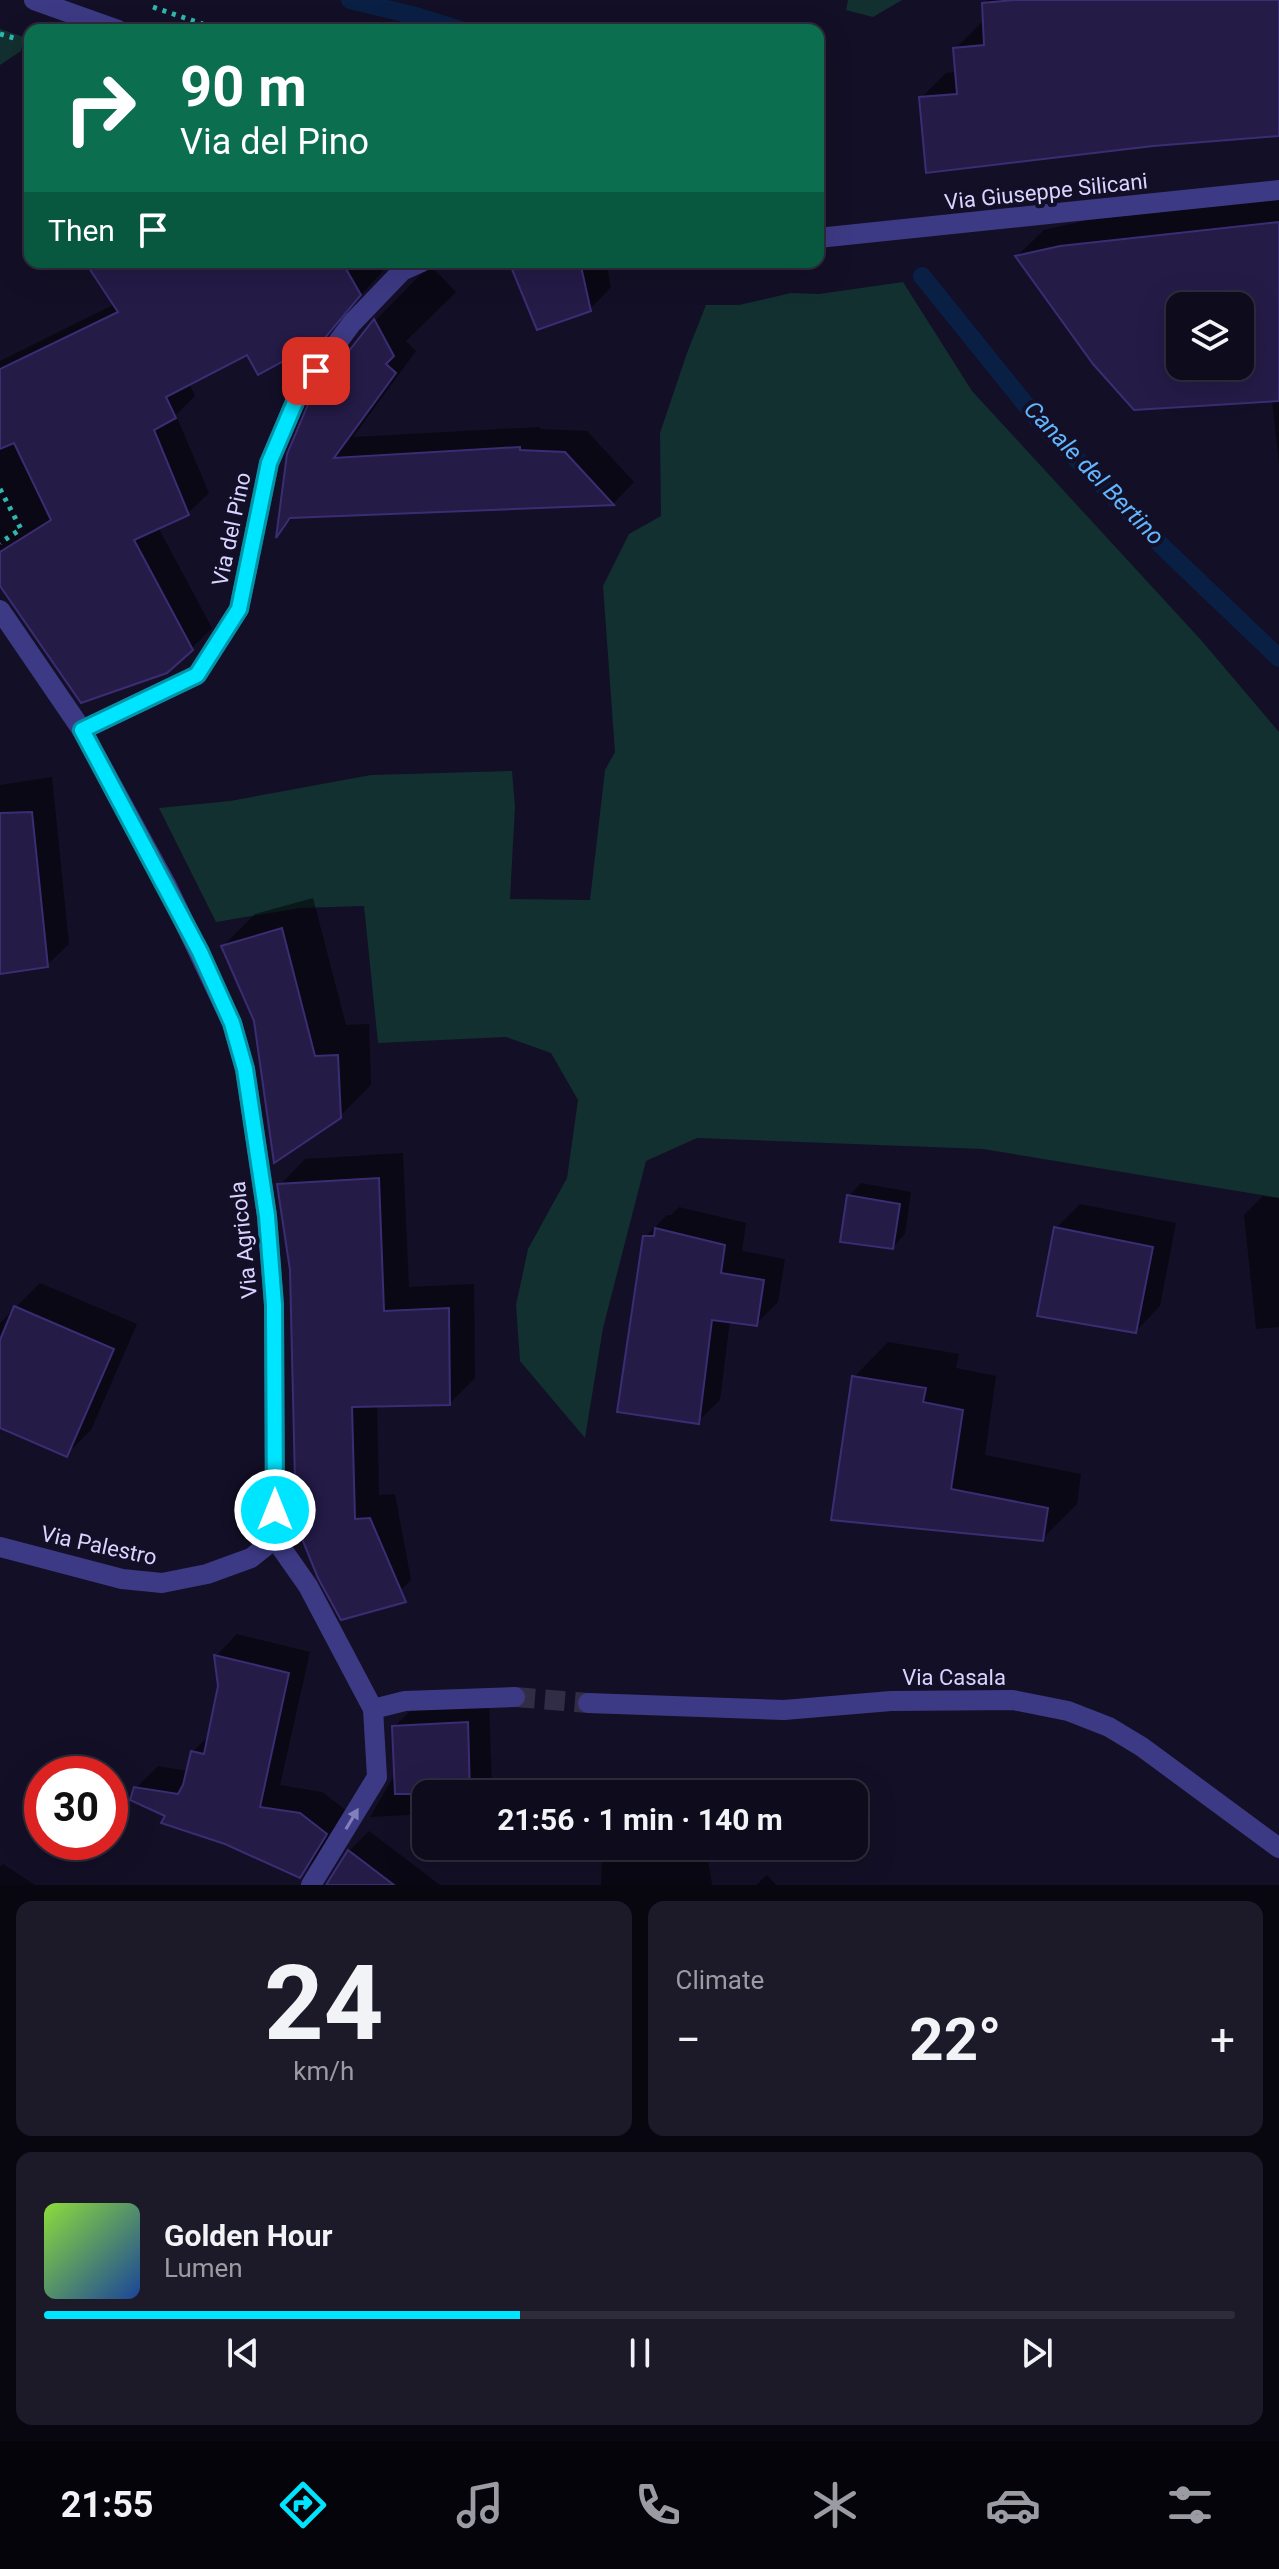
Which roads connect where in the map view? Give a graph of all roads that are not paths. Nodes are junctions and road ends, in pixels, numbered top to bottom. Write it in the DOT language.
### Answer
graph roads {
  1 [pos="34,0"];
  2 [pos="101,24"];
  3 [pos="1279,190"];
  4 [pos="824,238"];
  5 [pos="409,268"];
  6 [pos="0,610"];
  7 [pos="82,730"];
  8 [pos="275,1539"];
  9 [pos="0,1547"];
  10 [pos="515,1697"];
  11 [pos="588,1703"];
  12 [pos="373,1709"];
  13 [pos="1279,1848"];
  14 [pos="311,1885"];
  1 -- 2 [label="street"];
  3 -- 4 [label="street, Via Giuseppe Silicani"];
  5 -- 7 [label="street, Via del Pino"];
  6 -- 7 [label="street, Via Agricola"];
  7 -- 8 [label="street, Via Agricola"];
  8 -- 9 [label="street, Via Palestro"];
  8 -- 12 [label="street"];
  10 -- 12 [label="street"];
  11 -- 13 [label="street, Via Casala"];
  14 -- 12 [label="street, one-way"];
}
